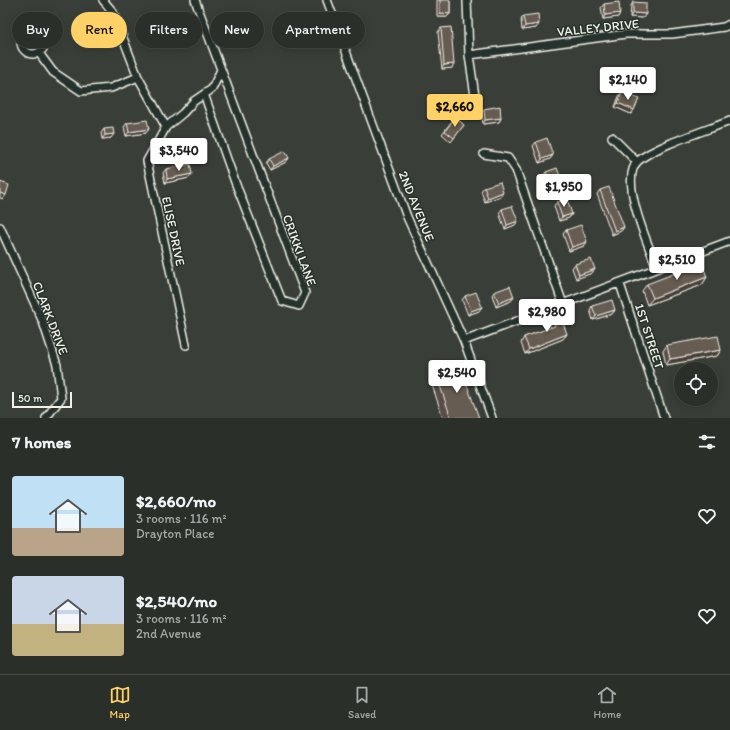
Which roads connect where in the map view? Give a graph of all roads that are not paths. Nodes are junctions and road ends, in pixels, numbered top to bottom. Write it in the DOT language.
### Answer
graph roads {
  1 [pos="103,0"];
  2 [pos="195,0"];
  3 [pos="327,0"];
  4 [pos="467,0"];
  5 [pos="730,24"];
  6 [pos="39,53"];
  7 [pos="469,55"];
  8 [pos="221,70"];
  9 [pos="138,77"];
  10 [pos="204,94"];
  11 [pos="475,96"];
  12 [pos="730,121"];
  13 [pos="166,127"];
  14 [pos="612,137"];
  15 [pos="484,154"];
  16 [pos="637,162"];
  17 [pos="0,227"];
  18 [pos="730,241"];
  19 [pos="657,268"];
  20 [pos="620,284"];
  21 [pos="563,304"];
  22 [pos="464,341"];
  23 [pos="186,345"];
  24 [pos="46,418"];
  25 [pos="492,418"];
  26 [pos="664,418"];
  1 -- 9 [label="street"];
  2 -- 8 [label="street, CRIKKI LANE"];
  3 -- 22 [label="street, 2ND AVENUE"];
  4 -- 7 [label="street"];
  5 -- 7 [label="street, VALLEY DRIVE"];
  6 -- 9 [label="street"];
  7 -- 11 [label="street"];
  8 -- 10 [label="street, ELISE DRIVE"];
  8 -- 10 [label="street, CRIKKI LANE"];
  9 -- 13 [label="street"];
  10 -- 13 [label="street, ELISE DRIVE"];
  12 -- 16 [label="street"];
  13 -- 23 [label="street, ELISE DRIVE"];
  14 -- 16 [label="street"];
  15 -- 21 [label="street"];
  16 -- 19 [label="street"];
  17 -- 24 [label="street, CLARK DRIVE"];
  18 -- 19 [label="street"];
  19 -- 20 [label="street"];
  20 -- 21 [label="street"];
  20 -- 26 [label="street, 1ST STREET"];
  21 -- 22 [label="street"];
  22 -- 25 [label="street, 2ND AVENUE"];
}
